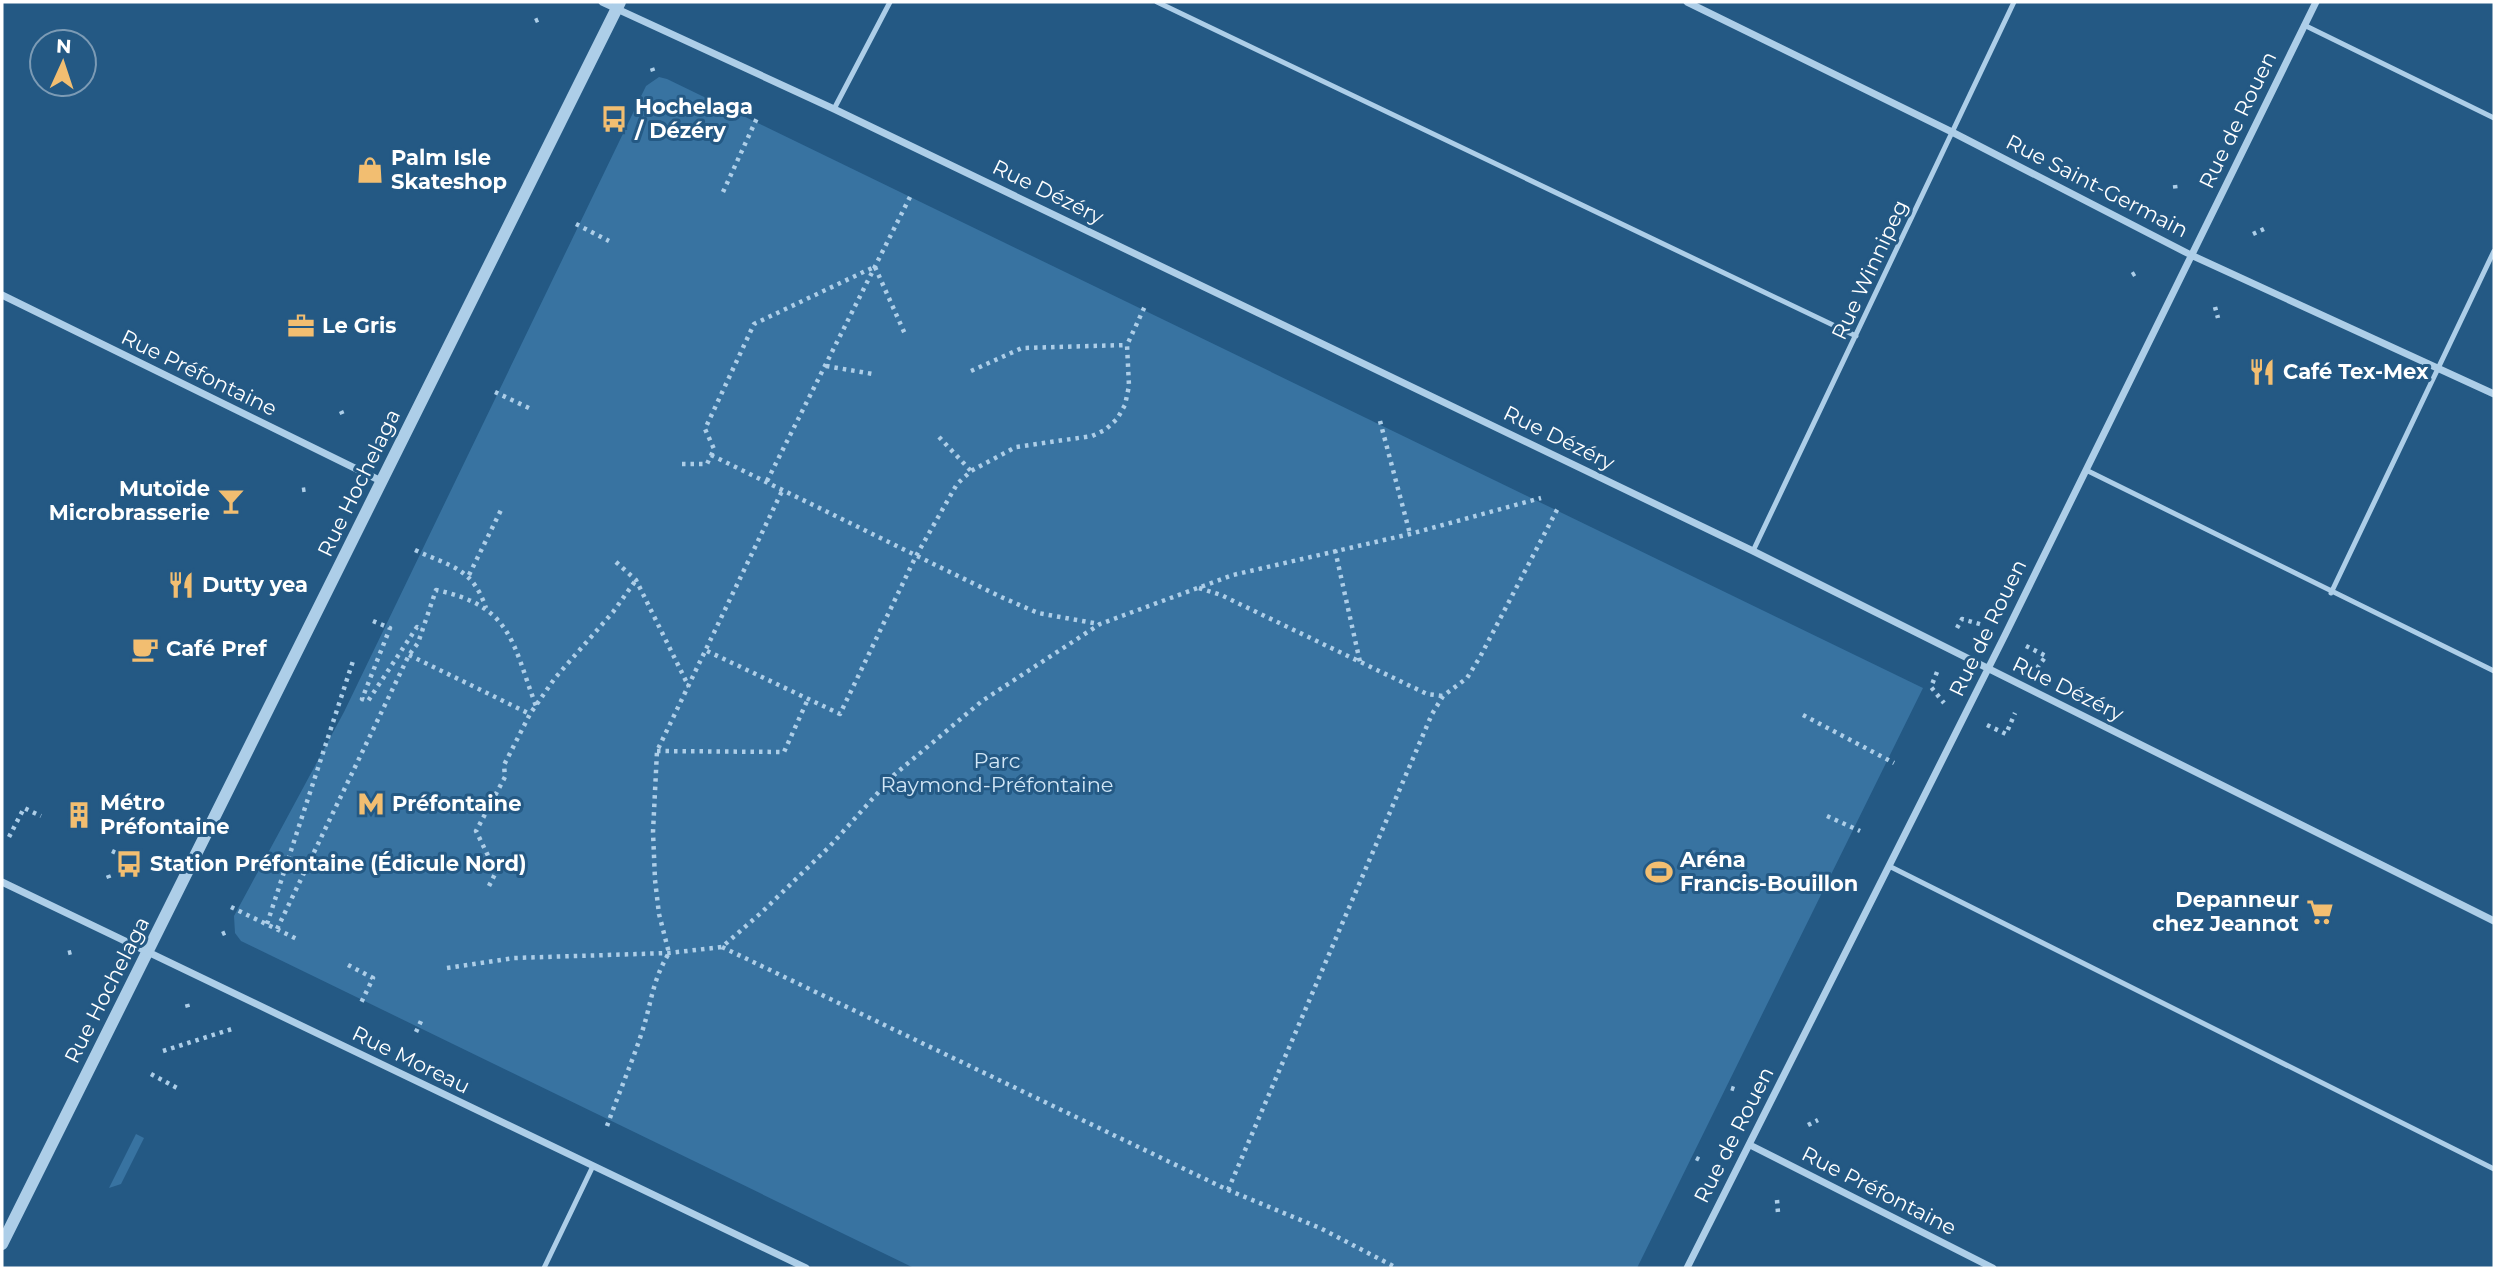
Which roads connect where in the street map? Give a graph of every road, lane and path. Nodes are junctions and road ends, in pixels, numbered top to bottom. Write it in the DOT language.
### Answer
graph roads {
  1 [pos="602,2"];
  2 [pos="890,2"];
  3 [pos="1157,2"];
  4 [pos="1687,2"];
  5 [pos="2014,2"];
  6 [pos="2316,2"];
  7 [pos="619,5"];
  8 [pos="541,18"];
  9 [pos="535,21"];
  10 [pos="2304,25"];
  11 [pos="834,108"];
  12 [pos="757,118"];
  13 [pos="2494,118"];
  14 [pos="1952,132"];
  15 [pos="2175,186"];
  16 [pos="723,192"];
  17 [pos="912,193"];
  18 [pos="2176,193"];
  19 [pos="576,224"];
  20 [pos="2264,229"];
  21 [pos="2253,234"];
  22 [pos="610,241"];
  23 [pos="2494,251"];
  24 [pos="2191,254"];
  25 [pos="874,266"];
  26 [pos="2,295"];
  27 [pos="1145,306"];
  28 [pos="2215,307"];
  29 [pos="2218,318"];
  30 [pos="905,334"];
  31 [pos="1856,336"];
  32 [pos="1127,345"];
  33 [pos="827,366"];
  34 [pos="2438,366"];
  35 [pos="971,371"];
  36 [pos="873,374"];
  37 [pos="495,392"];
  38 [pos="2494,394"];
  39 [pos="528,408"];
  40 [pos="341,411"];
  41 [pos="344,418"];
  42 [pos="1380,421"];
  43 [pos="939,438"];
  44 [pos="711,455"];
  45 [pos="682,464"];
  46 [pos="2086,470"];
  47 [pos="971,471"];
  48 [pos="381,481"];
  49 [pos="767,481"];
  50 [pos="302,489"];
  51 [pos="309,489"];
  52 [pos="783,489"];
  53 [pos="1541,498"];
  54 [pos="1559,506"];
  55 [pos="502,508"];
  56 [pos="1410,534"];
  57 [pos="415,550"];
  58 [pos="1335,550"];
  59 [pos="1753,551"];
  60 [pos="916,556"];
  61 [pos="616,562"];
  62 [pos="469,575"];
  63 [pos="636,580"];
  64 [pos="1198,587"];
  65 [pos="2332,593"];
  66 [pos="486,608"];
  67 [pos="1962,619"];
  68 [pos="373,621"];
  69 [pos="1100,624"];
  70 [pos="1983,625"];
  71 [pos="423,630"];
  72 [pos="2023,644"];
  73 [pos="707,651"];
  74 [pos="409,655"];
  75 [pos="2046,656"];
  76 [pos="353,661"];
  77 [pos="1360,662"];
  78 [pos="1987,669"];
  79 [pos="2494,670"];
  80 [pos="1937,672"];
  81 [pos="689,687"];
  82 [pos="1444,696"];
  83 [pos="808,699"];
  84 [pos="1945,704"];
  85 [pos="536,706"];
  86 [pos="2015,713"];
  87 [pos="530,714"];
  88 [pos="1803,715"];
  89 [pos="1983,723"];
  90 [pos="657,751"];
  91 [pos="1894,762"];
  92 [pos="41,816"];
  93 [pos="1827,816"];
  94 [pos="1860,831"];
  95 [pos="9,837"];
  96 [pos="112,851"];
  97 [pos="127,858"];
  98 [pos="1889,866"];
  99 [pos="108,875"];
  100 [pos="2,882"];
  101 [pos="111,883"];
  102 [pos="489,886"];
  103 [pos="231,907"];
  104 [pos="2494,921"];
  105 [pos="267,924"];
  106 [pos="277,929"];
  107 [pos="229,931"];
  108 [pos="222,934"];
  109 [pos="299,940"];
  110 [pos="722,947"];
  111 [pos="76,951"];
  112 [pos="148,952"];
  113 [pos="68,953"];
  114 [pos="668,953"];
  115 [pos="348,965"];
  116 [pos="447,968"];
  117 [pos="187,1004"];
  118 [pos="360,1005"];
  119 [pos="189,1011"];
  120 [pos="421,1021"];
  121 [pos="235,1028"];
  122 [pos="416,1032"];
  123 [pos="163,1051"];
  124 [pos="151,1074"];
  125 [pos="177,1088"];
  126 [pos="1818,1121"];
  127 [pos="1808,1125"];
  128 [pos="607,1126"];
  129 [pos="1750,1145"];
  130 [pos="1696,1158"];
  131 [pos="1702,1161"];
  132 [pos="593,1166"];
  133 [pos="2494,1169"];
  134 [pos="1228,1190"];
  135 [pos="1777,1200"];
  136 [pos="1778,1213"];
  137 [pos="2,1244"];
  138 [pos="544,1268"];
  139 [pos="806,1268"];
  140 [pos="1395,1268"];
  141 [pos="1687,1268"];
  142 [pos="1993,1268"];
  1 -- 7 [label="street, Rue Dézéry"];
  2 -- 11 [label="lane"];
  3 -- 31 [label="lane"];
  4 -- 14 [label="street, Rue Saint-Germain"];
  5 -- 14 [label="lane, Rue Winnipeg"];
  6 -- 10 [label="street, Rue de Rouen"];
  7 -- 11 [label="street, Rue Dézéry"];
  7 -- 48 [label="street, Rue Hochelaga"];
  8 -- 9 [label="path"];
  10 -- 13 [label="lane"];
  10 -- 24 [label="street, Rue de Rouen"];
  11 -- 59 [label="street, Rue Dézéry"];
  12 -- 16 [label="path"];
  14 -- 24 [label="street, Rue Saint-Germain"];
  14 -- 31 [label="lane, Rue Winnipeg"];
  15 -- 18 [label="path"];
  17 -- 25 [label="path"];
  19 -- 22 [label="path"];
  20 -- 21 [label="path"];
  23 -- 34 [label="lane"];
  24 -- 34 [label="street, Rue Saint-Germain"];
  24 -- 46 [label="street, Rue de Rouen"];
  25 -- 30 [label="path"];
  25 -- 33 [label="path"];
  25 -- 44 [label="path"];
  26 -- 48 [label="street, Rue Préfontaine"];
  27 -- 32 [label="path"];
  28 -- 29 [label="path"];
  31 -- 59 [label="lane, Rue Winnipeg"];
  32 -- 35 [label="path"];
  32 -- 47 [label="path"];
  33 -- 36 [label="path"];
  33 -- 49 [label="path"];
  34 -- 38 [label="street, Rue Saint-Germain"];
  34 -- 65 [label="lane"];
  37 -- 39 [label="path"];
  40 -- 41 [label="path"];
  42 -- 56 [label="path"];
  43 -- 47 [label="path"];
  44 -- 45 [label="path"];
  44 -- 49 [label="path"];
  46 -- 65 [label="lane"];
  46 -- 78 [label="street, Rue de Rouen"];
  47 -- 60 [label="path"];
  48 -- 112 [label="street, Rue Hochelaga"];
  49 -- 52 [label="path"];
  50 -- 51 [label="path"];
  52 -- 60 [label="path"];
  52 -- 73 [label="path"];
  53 -- 56 [label="path"];
  54 -- 82 [label="path"];
  55 -- 62 [label="path"];
  56 -- 58 [label="path"];
  57 -- 62 [label="path"];
  58 -- 64 [label="path"];
  58 -- 77 [label="path"];
  59 -- 78 [label="street, Rue Dézéry"];
  60 -- 69 [label="path"];
  60 -- 83 [label="path"];
  61 -- 63 [label="path"];
  62 -- 66 [label="path"];
  63 -- 81 [label="path"];
  63 -- 85 [label="path"];
  64 -- 69 [label="path"];
  64 -- 77 [label="path"];
  65 -- 79 [label="lane"];
  66 -- 71 [label="path"];
  66 -- 85 [label="path"];
  67 -- 70 [label="path"];
  68 -- 71 [label="path"];
  69 -- 110 [label="path"];
  71 -- 74 [label="path"];
  72 -- 75 [label="path"];
  73 -- 81 [label="path"];
  73 -- 83 [label="path"];
  74 -- 87 [label="path"];
  74 -- 106 [label="path"];
  76 -- 105 [label="path"];
  77 -- 82 [label="path"];
  78 -- 98 [label="street, Rue de Rouen"];
  78 -- 104 [label="street, Rue Dézéry"];
  80 -- 84 [label="path"];
  81 -- 90 [label="path"];
  82 -- 134 [label="path"];
  83 -- 90 [label="path"];
  85 -- 87 [label="path"];
  86 -- 89 [label="path"];
  87 -- 102 [label="path"];
  88 -- 91 [label="path"];
  90 -- 114 [label="path"];
  92 -- 95 [label="path"];
  93 -- 94 [label="path"];
  96 -- 97 [label="path"];
  98 -- 129 [label="street, Rue de Rouen"];
  98 -- 133 [label="lane"];
  99 -- 101 [label="path"];
  100 -- 112 [label="street, Rue Moreau"];
  103 -- 105 [label="path"];
  105 -- 106 [label="path"];
  106 -- 109 [label="path"];
  107 -- 108 [label="path"];
  110 -- 114 [label="path"];
  110 -- 134 [label="path"];
  111 -- 113 [label="path"];
  112 -- 132 [label="street, Rue Moreau"];
  112 -- 137 [label="street, Rue Hochelaga"];
  114 -- 116 [label="path"];
  114 -- 128 [label="path"];
  115 -- 118 [label="path"];
  117 -- 119 [label="path"];
  120 -- 122 [label="path"];
  121 -- 123 [label="path"];
  124 -- 125 [label="path"];
  126 -- 127 [label="path"];
  129 -- 141 [label="street, Rue de Rouen"];
  129 -- 142 [label="street, Rue Préfontaine"];
  130 -- 131 [label="path"];
  132 -- 138 [label="lane"];
  132 -- 139 [label="street, Rue Moreau"];
  134 -- 140 [label="path"];
  135 -- 136 [label="path"];
}
